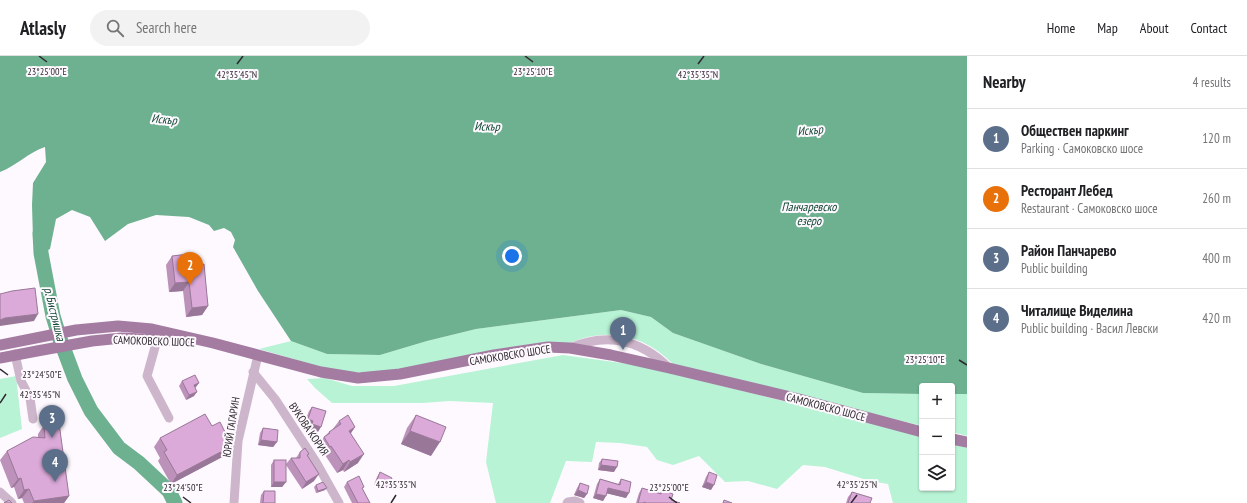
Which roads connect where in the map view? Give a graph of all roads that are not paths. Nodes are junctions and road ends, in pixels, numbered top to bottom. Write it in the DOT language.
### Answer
graph roads {
  1 [pos="157,340"];
  2 [pos="213,343"];
  3 [pos="0,345"];
  4 [pos="570,348"];
  5 [pos="15,354"];
  6 [pos="258,356"];
  7 [pos="0,358"];
  8 [pos="669,368"];
  9 [pos="253,372"];
  10 [pos="169,418"];
  11 [pos="33,419"];
  12 [pos="919,431"];
  13 [pos="955,440"];
  14 [pos="967,442"];
  15 [pos="0,492"];
  16 [pos="568,502"];
  17 [pos="12,503"];
  18 [pos="234,503"];
  19 [pos="339,503"];
  20 [pos="580,503"];
  1 -- 2 [label="main road, САМОКОВСКО ШОСЕ"];
  1 -- 5 [label="main road, САМОКОВСКО ШОСЕ"];
  1 -- 10 [label="street"];
  2 -- 3 [label="main road, САМОКОВСКО ШОСЕ"];
  2 -- 6 [label="main road, САМОКОВСКО ШОСЕ"];
  4 -- 6 [label="main road, САМОКОВСКО ШОСЕ"];
  4 -- 8 [label="main road, САМОКОВСКО ШОСЕ"];
  4 -- 8 [label="street"];
  5 -- 7 [label="main road, САМОКОВСКО ШОСЕ"];
  5 -- 11 [label="street"];
  6 -- 9 [label="street, ЮРИЙ ГАГАРИН"];
  8 -- 12 [label="main road, САМОКОВСКО ШОСЕ"];
  9 -- 18 [label="street, ЮРИЙ ГАГАРИН"];
  9 -- 19 [label="street, ВУКОВА КОРИЯ"];
  13 -- 14 [label="main road"];
  15 -- 17 [label="street"];
  16 -- 20 [label="street"];
}
